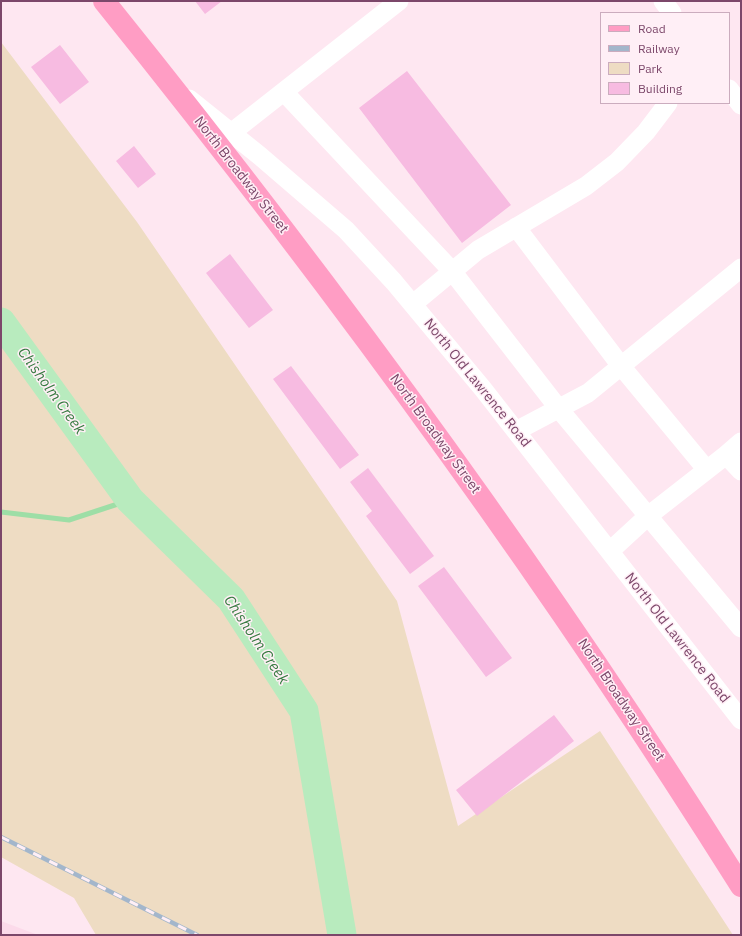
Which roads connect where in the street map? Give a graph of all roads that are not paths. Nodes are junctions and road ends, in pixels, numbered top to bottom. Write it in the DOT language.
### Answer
graph roads {
  1 [pos="104,1"];
  2 [pos="399,1"];
  3 [pos="662,1"];
  4 [pos="671,12"];
  5 [pos="173,86"];
  6 [pos="730,90"];
  7 [pos="284,92"];
  8 [pos="667,104"];
  9 [pos="741,105"];
  10 [pos="231,133"];
  11 [pos="516,227"];
  12 [pos="741,268"];
  13 [pos="452,271"];
  14 [pos="413,304"];
  15 [pos="621,366"];
  16 [pos="559,408"];
  17 [pos="516,431"];
  18 [pos="741,442"];
  19 [pos="726,455"];
  20 [pos="707,470"];
  21 [pos="741,471"];
  22 [pos="648,516"];
  23 [pos="610,551"];
  24 [pos="741,628"];
  25 [pos="741,719"];
  26 [pos="741,886"];
  1 -- 5 [label="main road, North Broadway Street"];
  2 -- 7 [label="street"];
  3 -- 4 [label="street"];
  5 -- 10 [label="street, North Old Lawrence Road"];
  5 -- 26 [label="main road, North Broadway Street"];
  6 -- 9 [label="street"];
  7 -- 10 [label="street"];
  7 -- 13 [label="street"];
  8 -- 11 [label="street"];
  10 -- 14 [label="street, North Old Lawrence Road"];
  11 -- 13 [label="street"];
  11 -- 15 [label="street"];
  12 -- 15 [label="street"];
  13 -- 14 [label="street"];
  13 -- 16 [label="street"];
  14 -- 17 [label="street, North Old Lawrence Road"];
  15 -- 16 [label="street"];
  15 -- 20 [label="street"];
  16 -- 17 [label="street"];
  16 -- 22 [label="street"];
  17 -- 23 [label="street, North Old Lawrence Road"];
  18 -- 19 [label="street"];
  19 -- 20 [label="street"];
  19 -- 21 [label="street"];
  20 -- 22 [label="street"];
  22 -- 23 [label="street"];
  22 -- 24 [label="street"];
  23 -- 25 [label="street, North Old Lawrence Road"];
}
